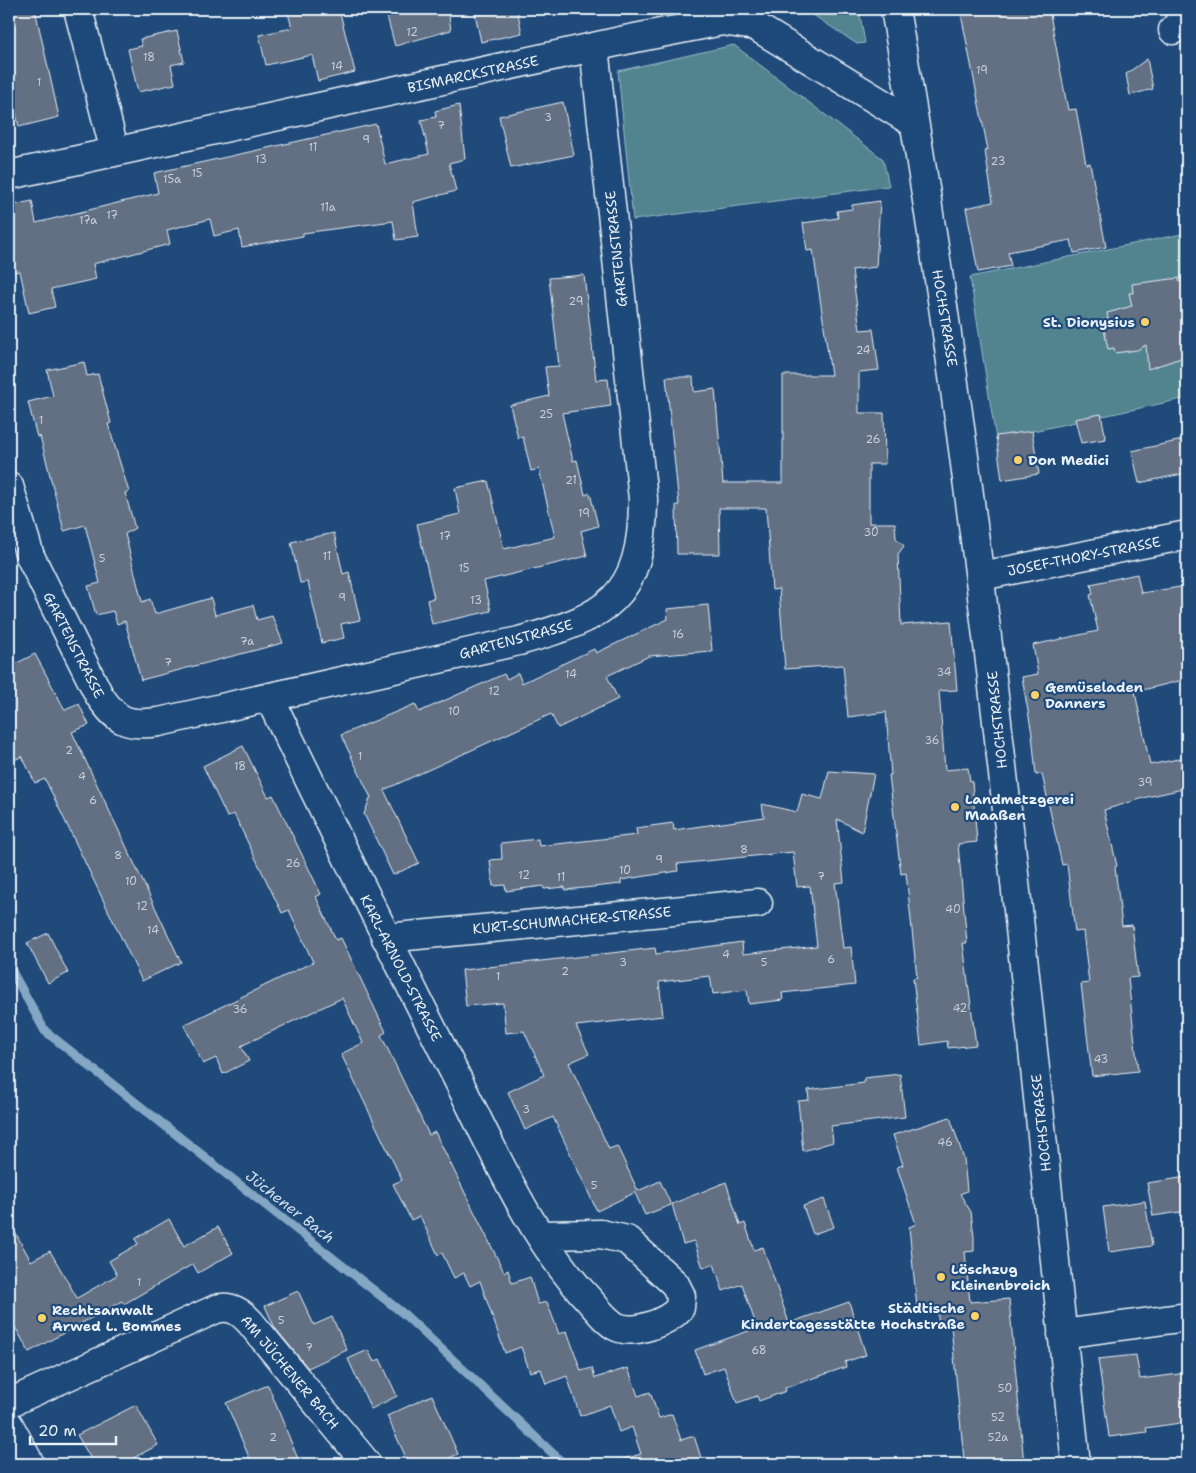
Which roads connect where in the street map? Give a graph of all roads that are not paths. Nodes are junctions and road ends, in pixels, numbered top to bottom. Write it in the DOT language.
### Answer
graph roads {
  1 [pos="78,9"];
  2 [pos="895,9"];
  3 [pos="594,48"];
  4 [pos="914,123"];
  5 [pos="115,152"];
  6 [pos="9,175"];
  7 [pos="9,486"];
  8 [pos="1187,535"];
  9 [pos="981,576"];
  10 [pos="269,697"];
  11 [pos="758,903"];
  12 [pos="386,938"];
  13 [pos="540,1235"];
  14 [pos="1187,1317"];
  15 [pos="1062,1334"];
  16 [pos="9,1403"];
  17 [pos="9,1425"];
  18 [pos="30,1464"];
  19 [pos="367,1464"];
  20 [pos="1076,1464"];
  1 -- 5 [label="street"];
  2 -- 4 [label="street, HOCHSTRASSE"];
  3 -- 4 [label="street, BISMARCKSTRASSE"];
  3 -- 5 [label="street, BISMARCKSTRASSE"];
  3 -- 10 [label="street, GARTENSTRASSE"];
  4 -- 9 [label="street, HOCHSTRASSE"];
  5 -- 6 [label="street, BISMARCKSTRASSE"];
  7 -- 10 [label="street, GARTENSTRASSE"];
  8 -- 9 [label="street, JOSEF-THORY-STRASSE"];
  9 -- 15 [label="street, HOCHSTRASSE"];
  10 -- 12 [label="street, KARL-ARNOLD-STRASSE"];
  11 -- 12 [label="street, KURT-SCHUMACHER-STRASSE"];
  12 -- 13 [label="street, KARL-ARNOLD-STRASSE"];
  13 -- 13 [label="street, KARL-ARNOLD-STRASSE"];
  14 -- 15 [label="street"];
  15 -- 20 [label="street, HOCHSTRASSE"];
  16 -- 19 [label="street, AM JÜCHENER BACH"];
  17 -- 18 [label="street"];
}
